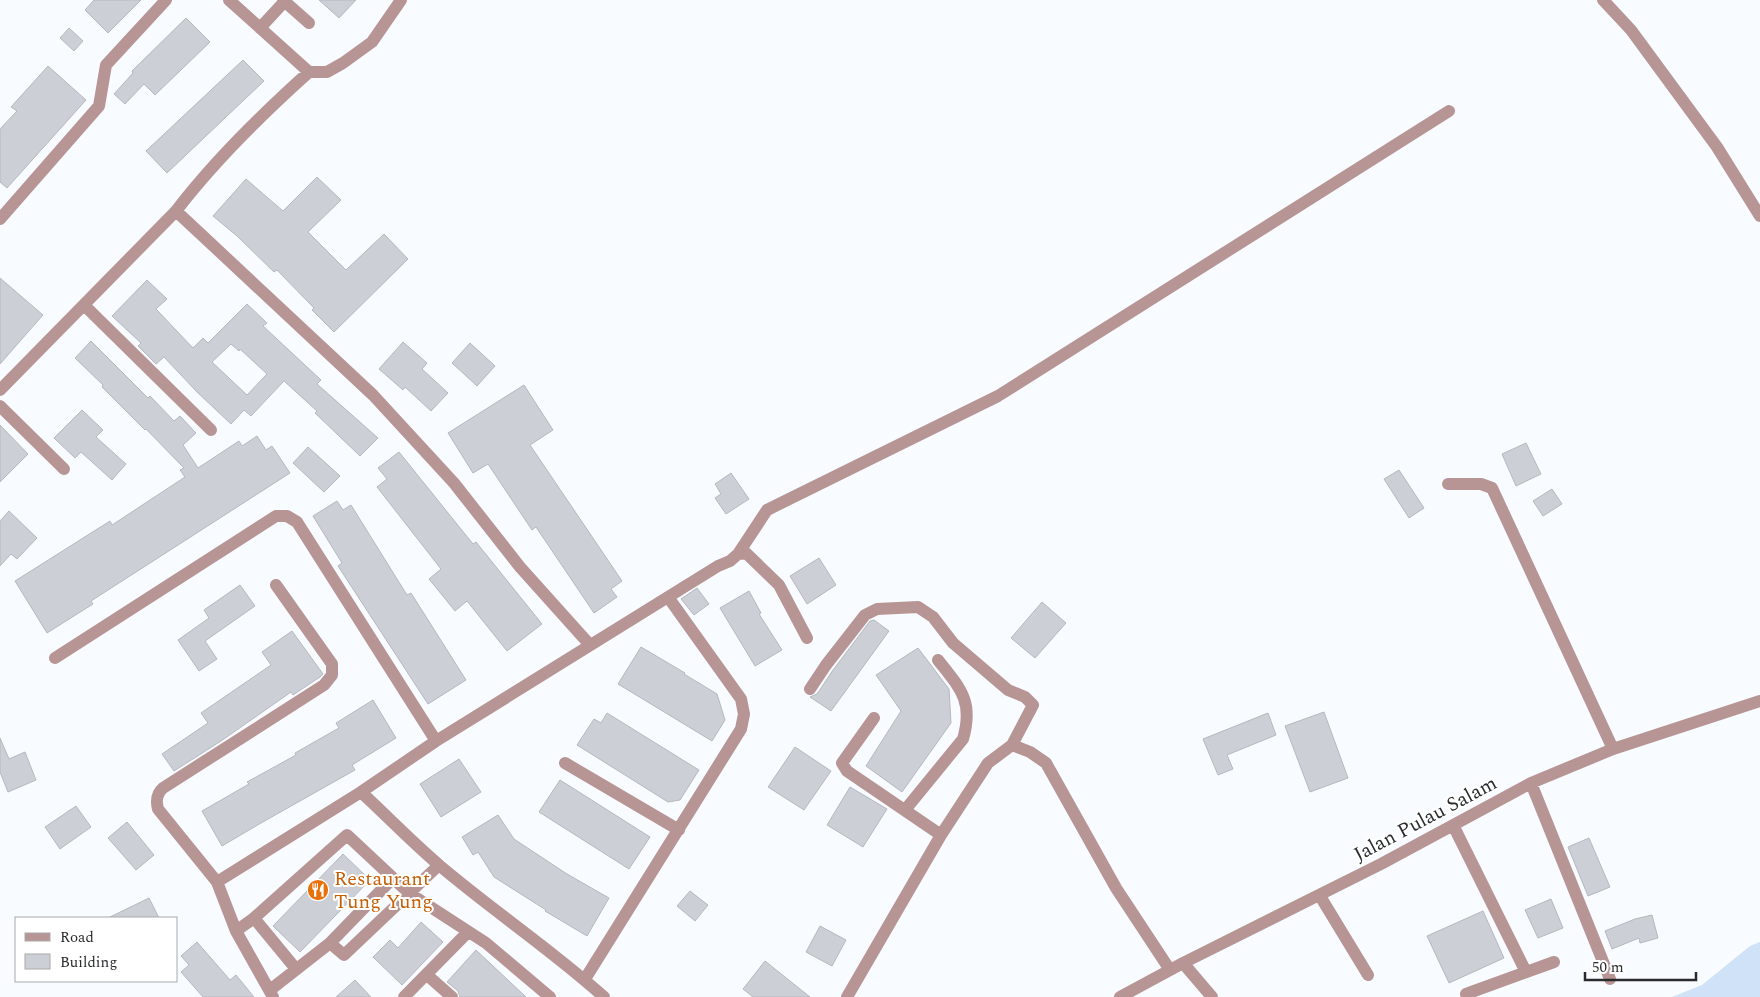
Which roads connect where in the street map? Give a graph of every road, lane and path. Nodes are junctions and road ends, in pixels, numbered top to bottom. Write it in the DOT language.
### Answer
graph roads {
  1 [pos="166,0"];
  2 [pos="229,0"];
  3 [pos="401,0"];
  4 [pos="1603,0"];
  5 [pos="284,1"];
  6 [pos="309,22"];
  7 [pos="260,28"];
  8 [pos="309,72"];
  9 [pos="1449,111"];
  10 [pos="176,211"];
  11 [pos="1760,216"];
  12 [pos="0,219"];
  13 [pos="84,305"];
  14 [pos="0,390"];
  15 [pos="0,406"];
  16 [pos="211,430"];
  17 [pos="64,470"];
  18 [pos="1448,484"];
  19 [pos="738,554"];
  20 [pos="276,585"];
  21 [pos="668,596"];
  22 [pos="807,638"];
  23 [pos="590,645"];
  24 [pos="55,658"];
  25 [pos="938,660"];
  26 [pos="810,689"];
  27 [pos="1760,701"];
  28 [pos="874,718"];
  29 [pos="436,741"];
  30 [pos="1012,745"];
  31 [pos="1613,748"];
  32 [pos="565,763"];
  33 [pos="1531,783"];
  34 [pos="361,792"];
  35 [pos="905,810"];
  36 [pos="1453,825"];
  37 [pos="679,830"];
  38 [pos="942,835"];
  39 [pos="439,865"];
  40 [pos="393,878"];
  41 [pos="217,882"];
  42 [pos="409,893"];
  43 [pos="1320,896"];
  44 [pos="254,918"];
  45 [pos="236,932"];
  46 [pos="468,932"];
  47 [pos="330,943"];
  48 [pos="1554,962"];
  49 [pos="1183,963"];
  50 [pos="296,969"];
  51 [pos="1170,970"];
  52 [pos="1526,972"];
  53 [pos="427,975"];
  54 [pos="1368,975"];
  55 [pos="585,979"];
  56 [pos="1610,979"];
  57 [pos="271,994"];
  58 [pos="1466,994"];
  59 [pos="602,996"];
  60 [pos="404,997"];
  61 [pos="452,997"];
  62 [pos="550,997"];
  63 [pos="846,997"];
  64 [pos="1120,997"];
  65 [pos="1212,997"];
  1 -- 12 [label="street"];
  2 -- 7 [label="street"];
  3 -- 8 [label="street"];
  4 -- 11 [label="street"];
  5 -- 6 [label="street"];
  5 -- 7 [label="street"];
  7 -- 8 [label="street"];
  8 -- 10 [label="street"];
  9 -- 19 [label="street"];
  10 -- 13 [label="street"];
  10 -- 23 [label="street"];
  13 -- 14 [label="street"];
  13 -- 16 [label="street"];
  15 -- 17 [label="street"];
  18 -- 31 [label="street"];
  19 -- 21 [label="street"];
  19 -- 22 [label="street"];
  20 -- 41 [label="street"];
  21 -- 23 [label="street"];
  21 -- 37 [label="street"];
  23 -- 29 [label="street"];
  24 -- 29 [label="street"];
  25 -- 35 [label="street"];
  26 -- 30 [label="street"];
  27 -- 31 [label="street, Jalan Pulau Salam"];
  28 -- 35 [label="street"];
  29 -- 34 [label="street"];
  30 -- 38 [label="street"];
  30 -- 51 [label="street"];
  31 -- 33 [label="street, Jalan Pulau Salam"];
  32 -- 37 [label="street"];
  33 -- 36 [label="street, Jalan Pulau Salam"];
  33 -- 56 [label="street"];
  34 -- 39 [label="street"];
  34 -- 41 [label="street"];
  35 -- 38 [label="street"];
  36 -- 43 [label="street, Jalan Pulau Salam"];
  36 -- 52 [label="street"];
  37 -- 55 [label="street"];
  38 -- 63 [label="street"];
  39 -- 42 [label="street"];
  39 -- 55 [label="street"];
  40 -- 42 [label="street"];
  40 -- 44 [label="street"];
  40 -- 47 [label="street"];
  41 -- 45 [label="street"];
  42 -- 46 [label="street"];
  42 -- 47 [label="street"];
  43 -- 49 [label="street, Jalan Pulau Salam"];
  43 -- 54 [label="street"];
  44 -- 45 [label="street"];
  44 -- 50 [label="street"];
  45 -- 57 [label="street"];
  46 -- 53 [label="street"];
  46 -- 62 [label="street"];
  47 -- 50 [label="street"];
  48 -- 52 [label="street"];
  49 -- 51 [label="street, Jalan Pulau Salam"];
  49 -- 65 [label="street"];
  50 -- 57 [label="street"];
  51 -- 64 [label="street, Jalan Pulau Salam"];
  52 -- 58 [label="street"];
  53 -- 60 [label="street"];
  53 -- 61 [label="street"];
  55 -- 59 [label="street"];
}
